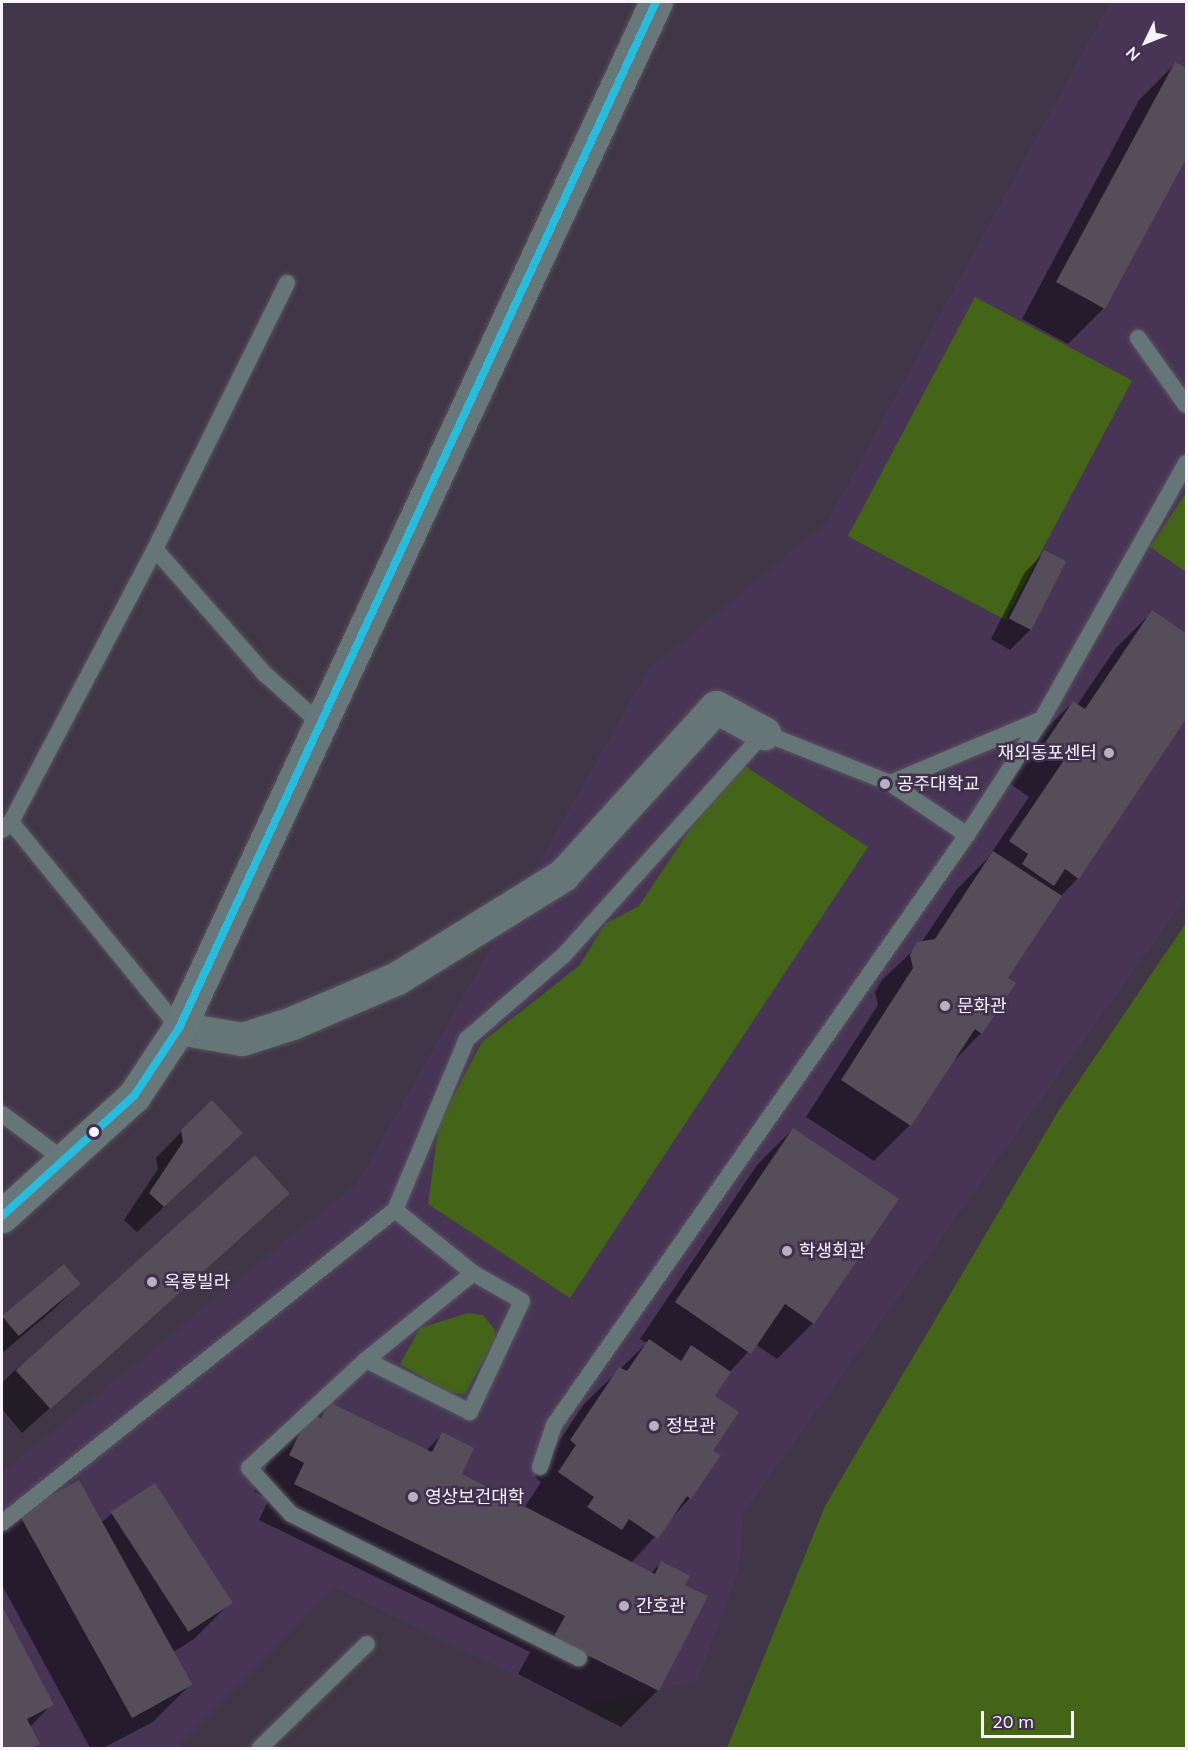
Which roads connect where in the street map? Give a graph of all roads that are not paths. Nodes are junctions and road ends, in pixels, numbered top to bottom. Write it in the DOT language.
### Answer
graph roads {
  1 [pos="656,2"];
  2 [pos="287,283"];
  3 [pos="1138,338"];
  4 [pos="1186,405"];
  5 [pos="1186,463"];
  6 [pos="155,549"];
  7 [pos="1042,719"];
  8 [pos="321,724"];
  9 [pos="764,733"];
  10 [pos="890,783"];
  11 [pos="6,826"];
  12 [pos="967,835"];
  13 [pos="179,1028"];
  14 [pos="2,1114"];
  15 [pos="64,1160"];
  16 [pos="395,1210"];
  17 [pos="2,1216"];
  18 [pos="473,1272"];
  19 [pos="366,1360"];
  20 [pos="540,1467"];
  21 [pos="2,1523"];
  22 [pos="367,1644"];
  23 [pos="579,1658"];
  24 [pos="260,1749"];
  1 -- 8 [label="main road"];
  2 -- 6 [label="lane"];
  3 -- 4 [label="lane"];
  5 -- 7 [label="lane"];
  6 -- 8 [label="lane"];
  6 -- 11 [label="lane"];
  7 -- 10 [label="lane"];
  7 -- 12 [label="lane"];
  8 -- 13 [label="main road"];
  9 -- 10 [label="lane"];
  9 -- 13 [label="street"];
  9 -- 16 [label="lane"];
  10 -- 12 [label="lane"];
  11 -- 13 [label="lane"];
  12 -- 20 [label="lane"];
  13 -- 15 [label="main road"];
  14 -- 15 [label="lane"];
  15 -- 17 [label="main road"];
  16 -- 18 [label="lane"];
  16 -- 21 [label="lane"];
  18 -- 19 [label="lane"];
  18 -- 19 [label="lane"];
  19 -- 23 [label="lane"];
  22 -- 24 [label="lane"];
}
